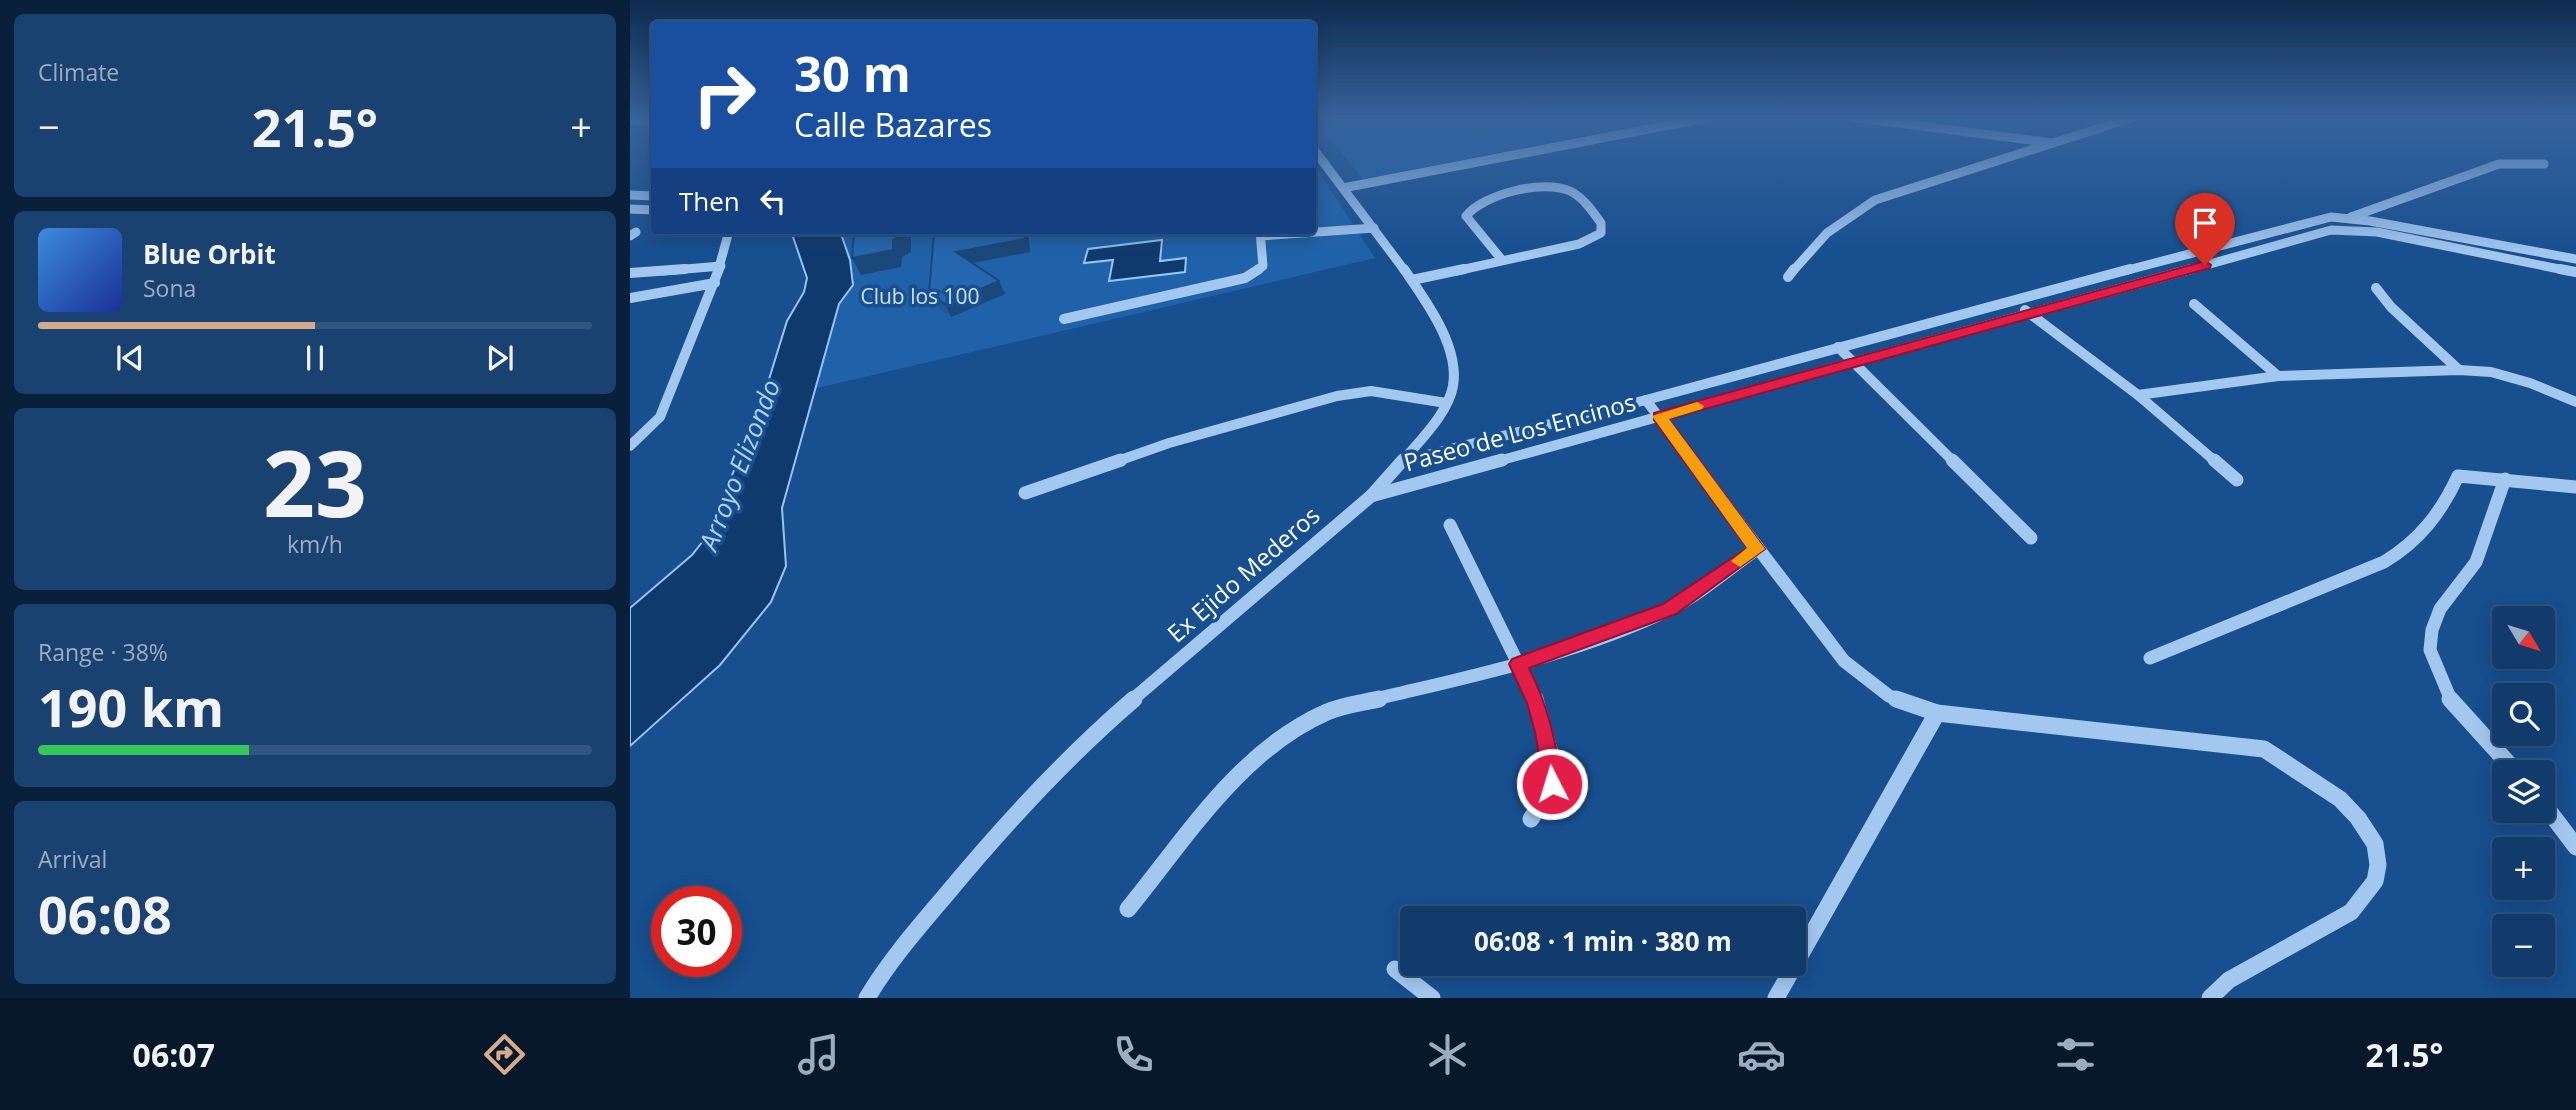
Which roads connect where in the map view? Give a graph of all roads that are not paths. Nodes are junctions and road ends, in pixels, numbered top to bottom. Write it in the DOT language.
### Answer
graph roads {
  1 [pos="1325,164"];
  2 [pos="1470,164"];
  3 [pos="1993,164"];
  4 [pos="2544,164"];
  5 [pos="1343,188"];
  6 [pos="630,195"];
  7 [pos="651,196"];
  8 [pos="630,209"];
  9 [pos="651,210"];
  10 [pos="2347,224"];
  11 [pos="1374,228"];
  12 [pos="1316,231"];
  13 [pos="728,235"];
  14 [pos="1260,235"];
  15 [pos="2576,259"];
  16 [pos="1502,260"];
  17 [pos="722,266"];
  18 [pos="2576,272"];
  19 [pos="630,273"];
  20 [pos="1788,276"];
  21 [pos="1412,280"];
  22 [pos="715,283"];
  23 [pos="2376,288"];
  24 [pos="630,298"];
  25 [pos="2011,300"];
  26 [pos="2194,303"];
  27 [pos="2029,313"];
  28 [pos="1064,319"];
  29 [pos="1838,347"];
  30 [pos="1854,362"];
  31 [pos="2459,370"];
  32 [pos="2278,376"];
  33 [pos="2138,395"];
  34 [pos="1646,400"];
  35 [pos="1446,402"];
  36 [pos="2576,402"];
  37 [pos="1660,416"];
  38 [pos="630,446"];
  39 [pos="1403,461"];
  40 [pos="2505,479"];
  41 [pos="2237,480"];
  42 [pos="2576,487"];
  43 [pos="1025,493"];
  44 [pos="1371,496"];
  45 [pos="1450,525"];
  46 [pos="2031,538"];
  47 [pos="1757,549"];
  48 [pos="2150,658"];
  49 [pos="1518,664"];
  50 [pos="1937,713"];
  51 [pos="2504,760"];
  52 [pos="1531,818"];
  53 [pos="2555,819"];
  54 [pos="2576,847"];
  55 [pos="1128,909"];
  56 [pos="1395,969"];
  57 [pos="867,998"];
  58 [pos="1432,998"];
  59 [pos="1776,998"];
  60 [pos="2210,998"];
  1 -- 5 [label="street, Ex Ejido Mederos"];
  2 -- 5 [label="street"];
  3 -- 20 [label="street"];
  4 -- 10 [label="street"];
  5 -- 11 [label="street, Ex Ejido Mederos"];
  6 -- 7 [label="street"];
  8 -- 9 [label="street"];
  10 -- 15 [label="street, Paseo de Los Encinos"];
  10 -- 18 [label="street, Paseo de Los Encinos"];
  10 -- 25 [label="street, Paseo de Los Encinos"];
  10 -- 27 [label="street, Paseo de Los Encinos"];
  11 -- 12 [label="street"];
  11 -- 21 [label="street, Ex Ejido Mederos"];
  13 -- 17 [label="street"];
  14 -- 28 [label="street"];
  16 -- 16 [label="street"];
  16 -- 21 [label="street"];
  17 -- 19 [label="street"];
  17 -- 22 [label="street"];
  21 -- 35 [label="street, Ex Ejido Mederos"];
  22 -- 24 [label="street"];
  22 -- 38 [label="street"];
  23 -- 31 [label="street"];
  25 -- 27 [label="street"];
  25 -- 29 [label="street, Paseo de Los Encinos"];
  26 -- 32 [label="street"];
  27 -- 30 [label="street, Paseo de Los Encinos"];
  27 -- 33 [label="street"];
  29 -- 30 [label="street"];
  29 -- 34 [label="street, Paseo de Los Encinos"];
  30 -- 37 [label="street, Paseo de Los Encinos"];
  30 -- 46 [label="street"];
  31 -- 32 [label="street"];
  31 -- 36 [label="street"];
  32 -- 33 [label="street"];
  33 -- 41 [label="street"];
  34 -- 37 [label="street"];
  34 -- 39 [label="street, Paseo de Los Encinos"];
  35 -- 39 [label="street, Ex Ejido Mederos"];
  35 -- 43 [label="street"];
  37 -- 44 [label="street, Paseo de Los Encinos"];
  37 -- 47 [label="street"];
  39 -- 44 [label="street, Ex Ejido Mederos"];
  40 -- 42 [label="street"];
  40 -- 48 [label="street"];
  40 -- 51 [label="street"];
  44 -- 57 [label="street, Ex Ejido Mederos"];
  45 -- 49 [label="street"];
  47 -- 49 [label="street"];
  47 -- 50 [label="street"];
  49 -- 52 [label="street"];
  49 -- 55 [label="street"];
  50 -- 59 [label="street"];
  50 -- 60 [label="street"];
  53 -- 54 [label="street"];
  56 -- 58 [label="street"];
}
